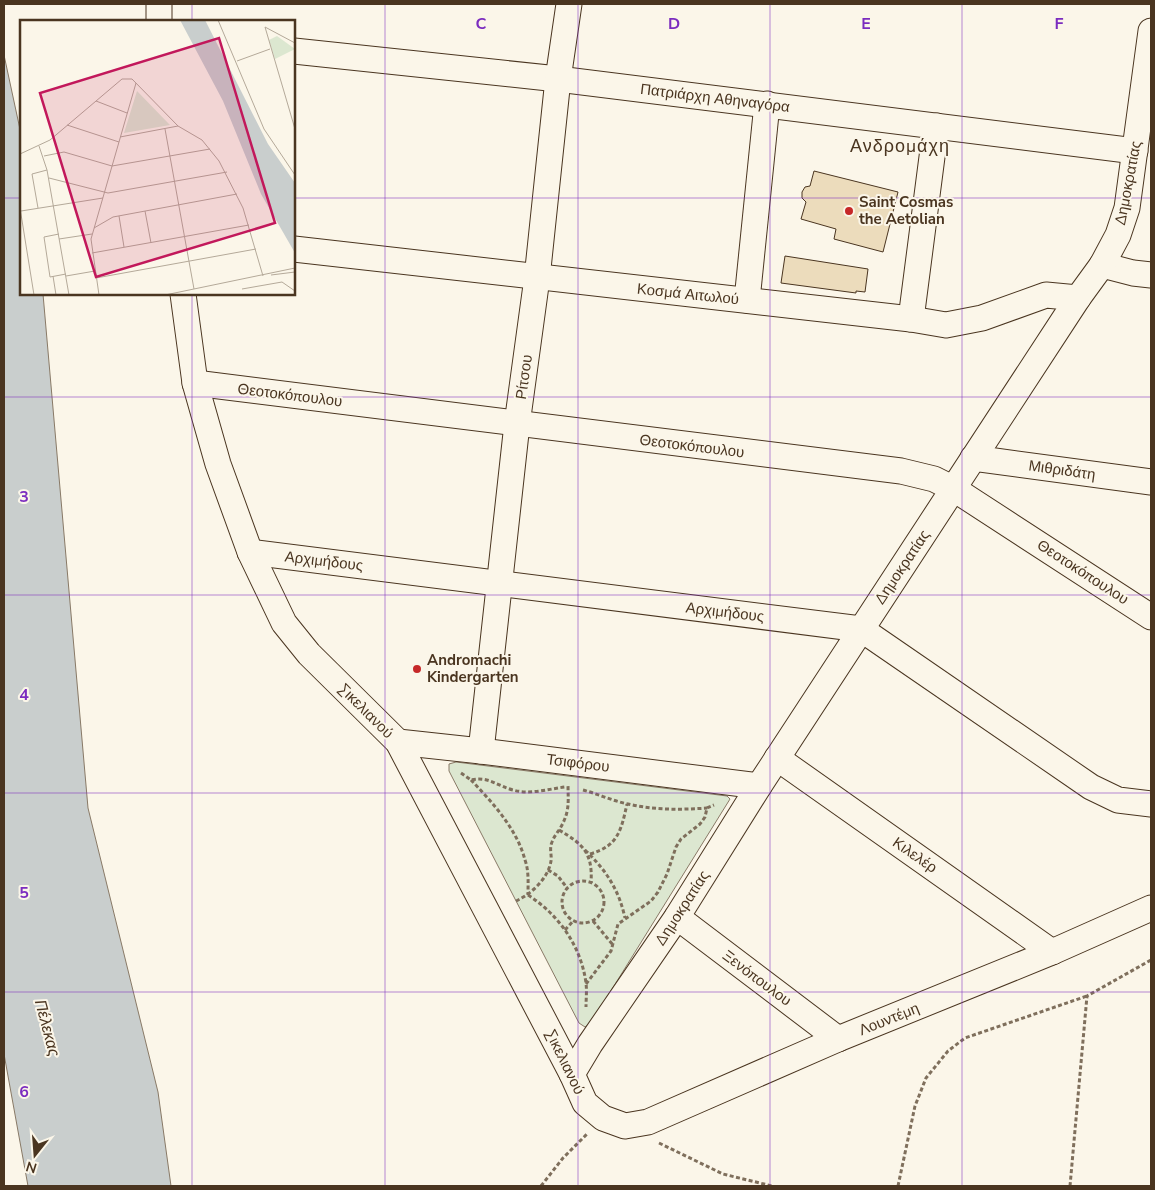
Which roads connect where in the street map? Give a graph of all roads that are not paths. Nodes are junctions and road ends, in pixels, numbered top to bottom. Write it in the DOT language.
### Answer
graph roads {
  1 [pos="159,4"];
  2 [pos="569,4"];
  3 [pos="159,20"];
  4 [pos="1151,38"];
  5 [pos="295,51"];
  6 [pos="558,79"];
  7 [pos="767,104"];
  8 [pos="936,126"];
  9 [pos="1135,151"];
  10 [pos="295,249"];
  11 [pos="1102,265"];
  12 [pos="1151,275"];
  13 [pos="537,278"];
  14 [pos="183,295"];
  15 [pos="1078,298"];
  16 [pos="747,300"];
  17 [pos="911,319"];
  18 [pos="195,383"];
  19 [pos="517,424"];
  20 [pos="973,458"];
  21 [pos="1151,482"];
  22 [pos="954,489"];
  23 [pos="250,552"];
  24 [pos="499,584"];
  25 [pos="1151,616"];
  26 [pos="861,629"];
  27 [pos="398,742"];
  28 [pos="481,751"];
  29 [pos="777,758"];
  30 [pos="759,786"];
  31 [pos="1151,804"];
  32 [pos="1151,908"];
  33 [pos="677,917"];
  34 [pos="1052,952"];
  35 [pos="838,1039"];
  36 [pos="572,1074"];
  37 [pos="614,1122"];
  1 -- 3 [label="street"];
  2 -- 6 [label="street, Ρίτσου"];
  4 -- 9 [label="street, Δημοκρατίας"];
  5 -- 6 [label="street, Πατριάρχη Αθηναγόρα"];
  6 -- 7 [label="street, Πατριάρχη Αθηναγόρα"];
  6 -- 13 [label="street, Ρίτσου"];
  7 -- 8 [label="street, Πατριάρχη Αθηναγόρα"];
  7 -- 16 [label="street"];
  8 -- 9 [label="street, Πατριάρχη Αθηναγόρα"];
  8 -- 17 [label="street"];
  9 -- 11 [label="street, Δημοκρατίας"];
  10 -- 13 [label="street, Κοσμά Αιτωλού"];
  11 -- 12 [label="street"];
  11 -- 15 [label="street, Δημοκρατίας"];
  13 -- 16 [label="street, Κοσμά Αιτωλού"];
  13 -- 19 [label="street, Ρίτσου"];
  14 -- 18 [label="street, Σικελιανού"];
  15 -- 17 [label="street, Κοσμά Αιτωλού"];
  15 -- 20 [label="street, Δημοκρατίας"];
  16 -- 17 [label="street, Κοσμά Αιτωλού"];
  18 -- 19 [label="street, Θεοτοκόπουλου"];
  18 -- 23 [label="street, Σικελιανού"];
  19 -- 22 [label="street, Θεοτοκόπουλου"];
  19 -- 24 [label="street, Ρίτσου"];
  20 -- 21 [label="street, Μιθριδάτη"];
  20 -- 22 [label="street, Δημοκρατίας"];
  22 -- 25 [label="street, Θεοτοκόπουλου"];
  22 -- 26 [label="street, Δημοκρατίας"];
  23 -- 24 [label="street, Αρχιμήδους"];
  23 -- 27 [label="street, Σικελιανού"];
  24 -- 26 [label="street, Αρχιμήδους"];
  24 -- 28 [label="street, Ρίτσου"];
  26 -- 29 [label="street, Δημοκρατίας"];
  26 -- 31 [label="street, Αρχιμήδους"];
  27 -- 28 [label="street, Τσιφόρου"];
  27 -- 36 [label="street, Σικελιανού"];
  28 -- 30 [label="street, Τσιφόρου"];
  29 -- 30 [label="street, Δημοκρατίας"];
  29 -- 34 [label="street, Κιλελέρ"];
  30 -- 33 [label="street, Δημοκρατίας"];
  32 -- 34 [label="street, Λουντέμη"];
  33 -- 35 [label="street, Ξενόπουλου"];
  33 -- 36 [label="street, Δημοκρατίας"];
  34 -- 35 [label="street, Λουντέμη"];
  35 -- 37 [label="street, Λουντέμη"];
  36 -- 37 [label="street, Σικελιανού"];
}
